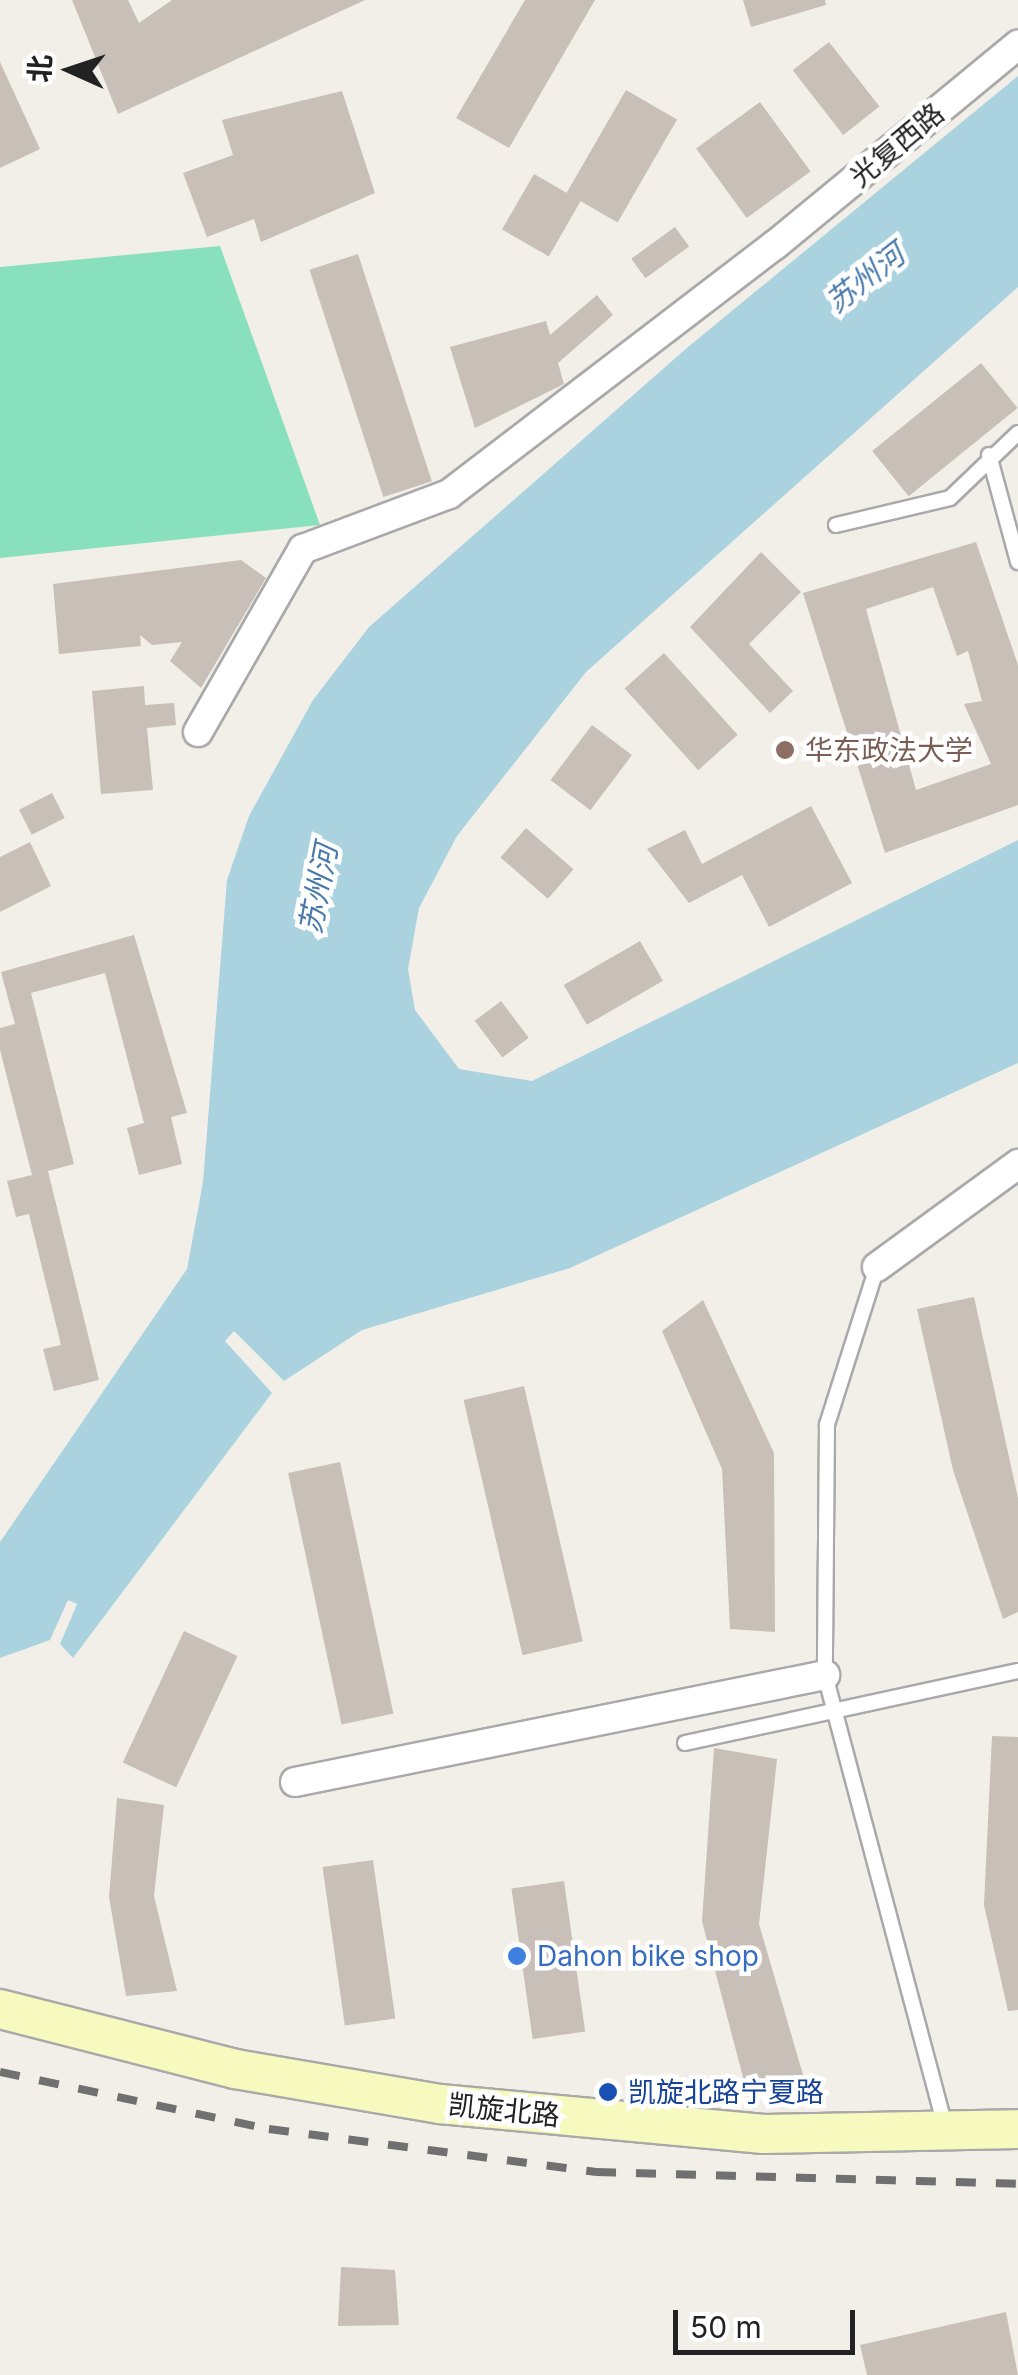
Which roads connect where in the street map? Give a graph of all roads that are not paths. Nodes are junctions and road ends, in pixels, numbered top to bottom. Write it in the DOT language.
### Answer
graph roads {
  1 [pos="1018,45"];
  2 [pos="1018,433"];
  3 [pos="989,455"];
  4 [pos="836,524"];
  5 [pos="1018,562"];
  6 [pos="198,732"];
  7 [pos="1018,1164"];
  8 [pos="878,1267"];
  9 [pos="1018,1670"];
  10 [pos="825,1675"];
  11 [pos="833,1705"];
  12 [pos="685,1743"];
  13 [pos="295,1782"];
  14 [pos="0,2009"];
  15 [pos="1018,2130"];
  16 [pos="946,2131"];
  1 -- 6 [label="street, 光复西路"];
  2 -- 3 [label="lane"];
  3 -- 4 [label="lane"];
  3 -- 5 [label="lane"];
  7 -- 8 [label="street"];
  8 -- 10 [label="lane"];
  9 -- 11 [label="lane"];
  10 -- 11 [label="lane"];
  10 -- 13 [label="street"];
  11 -- 12 [label="lane"];
  11 -- 16 [label="lane"];
  14 -- 16 [label="street, 凯旋北路"];
  15 -- 16 [label="street, 凯旋北路"];
}
